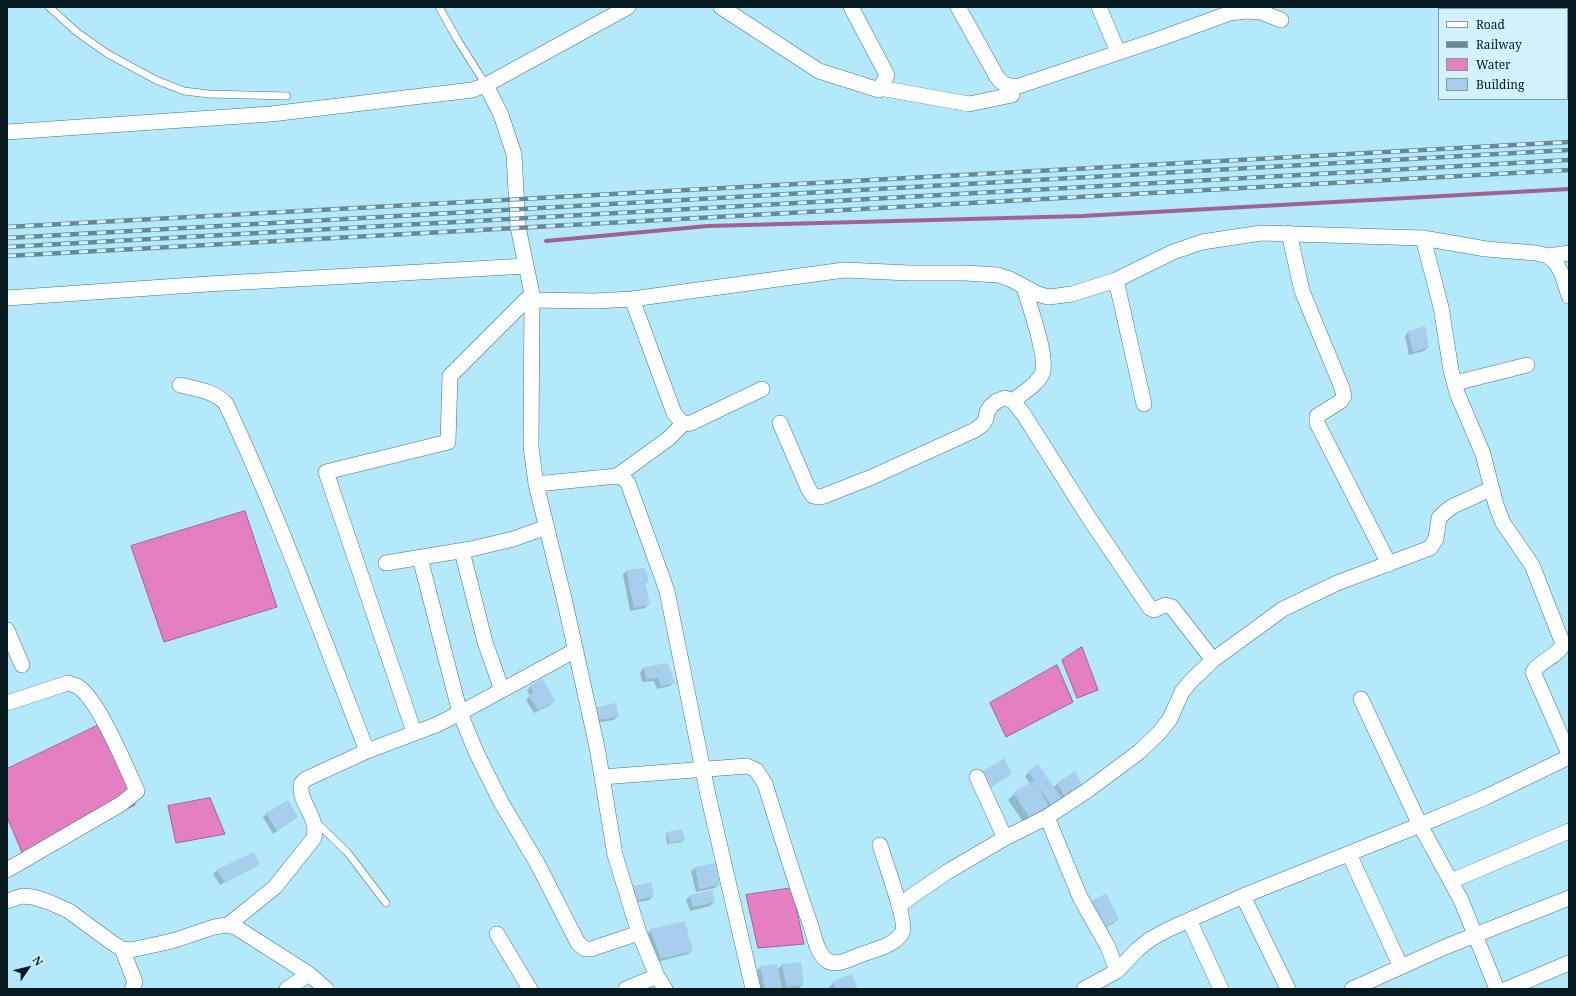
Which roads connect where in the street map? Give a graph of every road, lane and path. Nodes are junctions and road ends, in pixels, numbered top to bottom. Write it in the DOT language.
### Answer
graph roads {
  1 [pos="49,7"];
  2 [pos="440,7"];
  3 [pos="628,7"];
  4 [pos="721,7"];
  5 [pos="852,7"];
  6 [pos="958,7"];
  7 [pos="1099,7"];
  8 [pos="1281,20"];
  9 [pos="1118,52"];
  10 [pos="486,85"];
  11 [pos="880,88"];
  12 [pos="1012,95"];
  13 [pos="287,96"];
  14 [pos="7,132"];
  15 [pos="1289,233"];
  16 [pos="1423,238"];
  17 [pos="1569,252"];
  18 [pos="1548,256"];
  19 [pos="526,266"];
  20 [pos="1116,280"];
  21 [pos="1024,287"];
  22 [pos="1569,296"];
  23 [pos="532,297"];
  24 [pos="7,298"];
  25 [pos="632,299"];
  26 [pos="1526,365"];
  27 [pos="1454,383"];
  28 [pos="180,385"];
  29 [pos="762,389"];
  30 [pos="1013,401"];
  31 [pos="1144,404"];
  32 [pos="683,424"];
  33 [pos="780,424"];
  34 [pos="617,476"];
  35 [pos="536,484"];
  36 [pos="1491,489"];
  37 [pos="547,527"];
  38 [pos="462,551"];
  39 [pos="420,558"];
  40 [pos="386,563"];
  41 [pos="1389,564"];
  42 [pos="7,630"];
  43 [pos="576,650"];
  44 [pos="1213,660"];
  45 [pos="22,665"];
  46 [pos="502,690"];
  47 [pos="1361,699"];
  48 [pos="7,703"];
  49 [pos="460,713"];
  50 [pos="414,732"];
  51 [pos="367,751"];
  52 [pos="1569,755"];
  53 [pos="703,769"];
  54 [pos="977,777"];
  55 [pos="602,778"];
  56 [pos="1047,817"];
  57 [pos="314,820"];
  58 [pos="1420,825"];
  59 [pos="1569,831"];
  60 [pos="1005,838"];
  61 [pos="880,845"];
  62 [pos="1349,854"];
  63 [pos="7,870"];
  64 [pos="1451,881"];
  65 [pos="1243,896"];
  66 [pos="8,898"];
  67 [pos="1568,900"];
  68 [pos="386,903"];
  69 [pos="899,906"];
  70 [pos="1189,920"];
  71 [pos="228,925"];
  72 [pos="639,933"];
  73 [pos="497,934"];
  74 [pos="1476,935"];
  75 [pos="122,949"];
  76 [pos="1569,963"];
  77 [pos="1401,968"];
  78 [pos="1117,971"];
  79 [pos="309,974"];
  80 [pos="661,982"];
  81 [pos="1088,988"];
  82 [pos="132,989"];
  83 [pos="286,989"];
  84 [pos="326,989"];
  85 [pos="530,989"];
  86 [pos="626,989"];
  87 [pos="753,989"];
  88 [pos="1221,989"];
  89 [pos="1288,989"];
  90 [pos="1352,989"];
  91 [pos="1497,989"];
  92 [pos="1507,989"];
  1 -- 13 [label="lane"];
  2 -- 10 [label="lane"];
  3 -- 10 [label="street"];
  4 -- 11 [label="street"];
  5 -- 11 [label="street"];
  6 -- 9 [label="street"];
  7 -- 9 [label="street"];
  8 -- 9 [label="street"];
  10 -- 14 [label="street"];
  10 -- 19 [label="street"];
  11 -- 12 [label="street"];
  15 -- 16 [label="street"];
  15 -- 20 [label="street"];
  15 -- 41 [label="street"];
  16 -- 18 [label="street"];
  16 -- 27 [label="street"];
  17 -- 18 [label="street"];
  18 -- 22 [label="street"];
  19 -- 23 [label="street"];
  19 -- 24 [label="street"];
  20 -- 21 [label="street"];
  20 -- 31 [label="street"];
  21 -- 25 [label="street"];
  21 -- 30 [label="street"];
  23 -- 25 [label="street"];
  23 -- 35 [label="street"];
  23 -- 50 [label="street"];
  25 -- 32 [label="street"];
  26 -- 27 [label="street"];
  27 -- 36 [label="street"];
  28 -- 51 [label="street"];
  29 -- 32 [label="street"];
  30 -- 33 [label="street"];
  30 -- 44 [label="street"];
  32 -- 34 [label="street"];
  34 -- 35 [label="street"];
  34 -- 53 [label="street"];
  35 -- 37 [label="street"];
  36 -- 41 [label="street"];
  36 -- 52 [label="street"];
  37 -- 38 [label="street"];
  37 -- 43 [label="street"];
  38 -- 39 [label="street"];
  38 -- 46 [label="street"];
  39 -- 40 [label="street"];
  39 -- 49 [label="street"];
  41 -- 44 [label="street"];
  42 -- 45 [label="street"];
  43 -- 46 [label="street"];
  43 -- 55 [label="street"];
  44 -- 56 [label="street"];
  46 -- 49 [label="street"];
  47 -- 58 [label="street"];
  48 -- 63 [label="street"];
  49 -- 50 [label="street"];
  49 -- 72 [label="street"];
  50 -- 51 [label="street"];
  51 -- 57 [label="street"];
  52 -- 58 [label="street"];
  53 -- 55 [label="street"];
  53 -- 69 [label="street"];
  53 -- 87 [label="street"];
  54 -- 60 [label="street"];
  55 -- 72 [label="street"];
  56 -- 60 [label="street"];
  56 -- 78 [label="street"];
  57 -- 68 [label="lane"];
  57 -- 71 [label="street"];
  58 -- 62 [label="street"];
  58 -- 64 [label="street"];
  59 -- 64 [label="street"];
  60 -- 69 [label="street"];
  61 -- 69 [label="street"];
  62 -- 65 [label="street"];
  62 -- 77 [label="street"];
  64 -- 74 [label="street"];
  65 -- 70 [label="street"];
  65 -- 89 [label="street"];
  66 -- 75 [label="street"];
  67 -- 74 [label="street"];
  70 -- 78 [label="street"];
  70 -- 88 [label="street"];
  71 -- 75 [label="street"];
  71 -- 79 [label="street"];
  72 -- 80 [label="street"];
  73 -- 85 [label="street"];
  74 -- 77 [label="street"];
  74 -- 91 [label="street"];
  75 -- 82 [label="street"];
  76 -- 92 [label="street"];
  77 -- 90 [label="street"];
  78 -- 81 [label="street"];
  79 -- 83 [label="street"];
  79 -- 84 [label="street"];
  80 -- 86 [label="street"];
}
